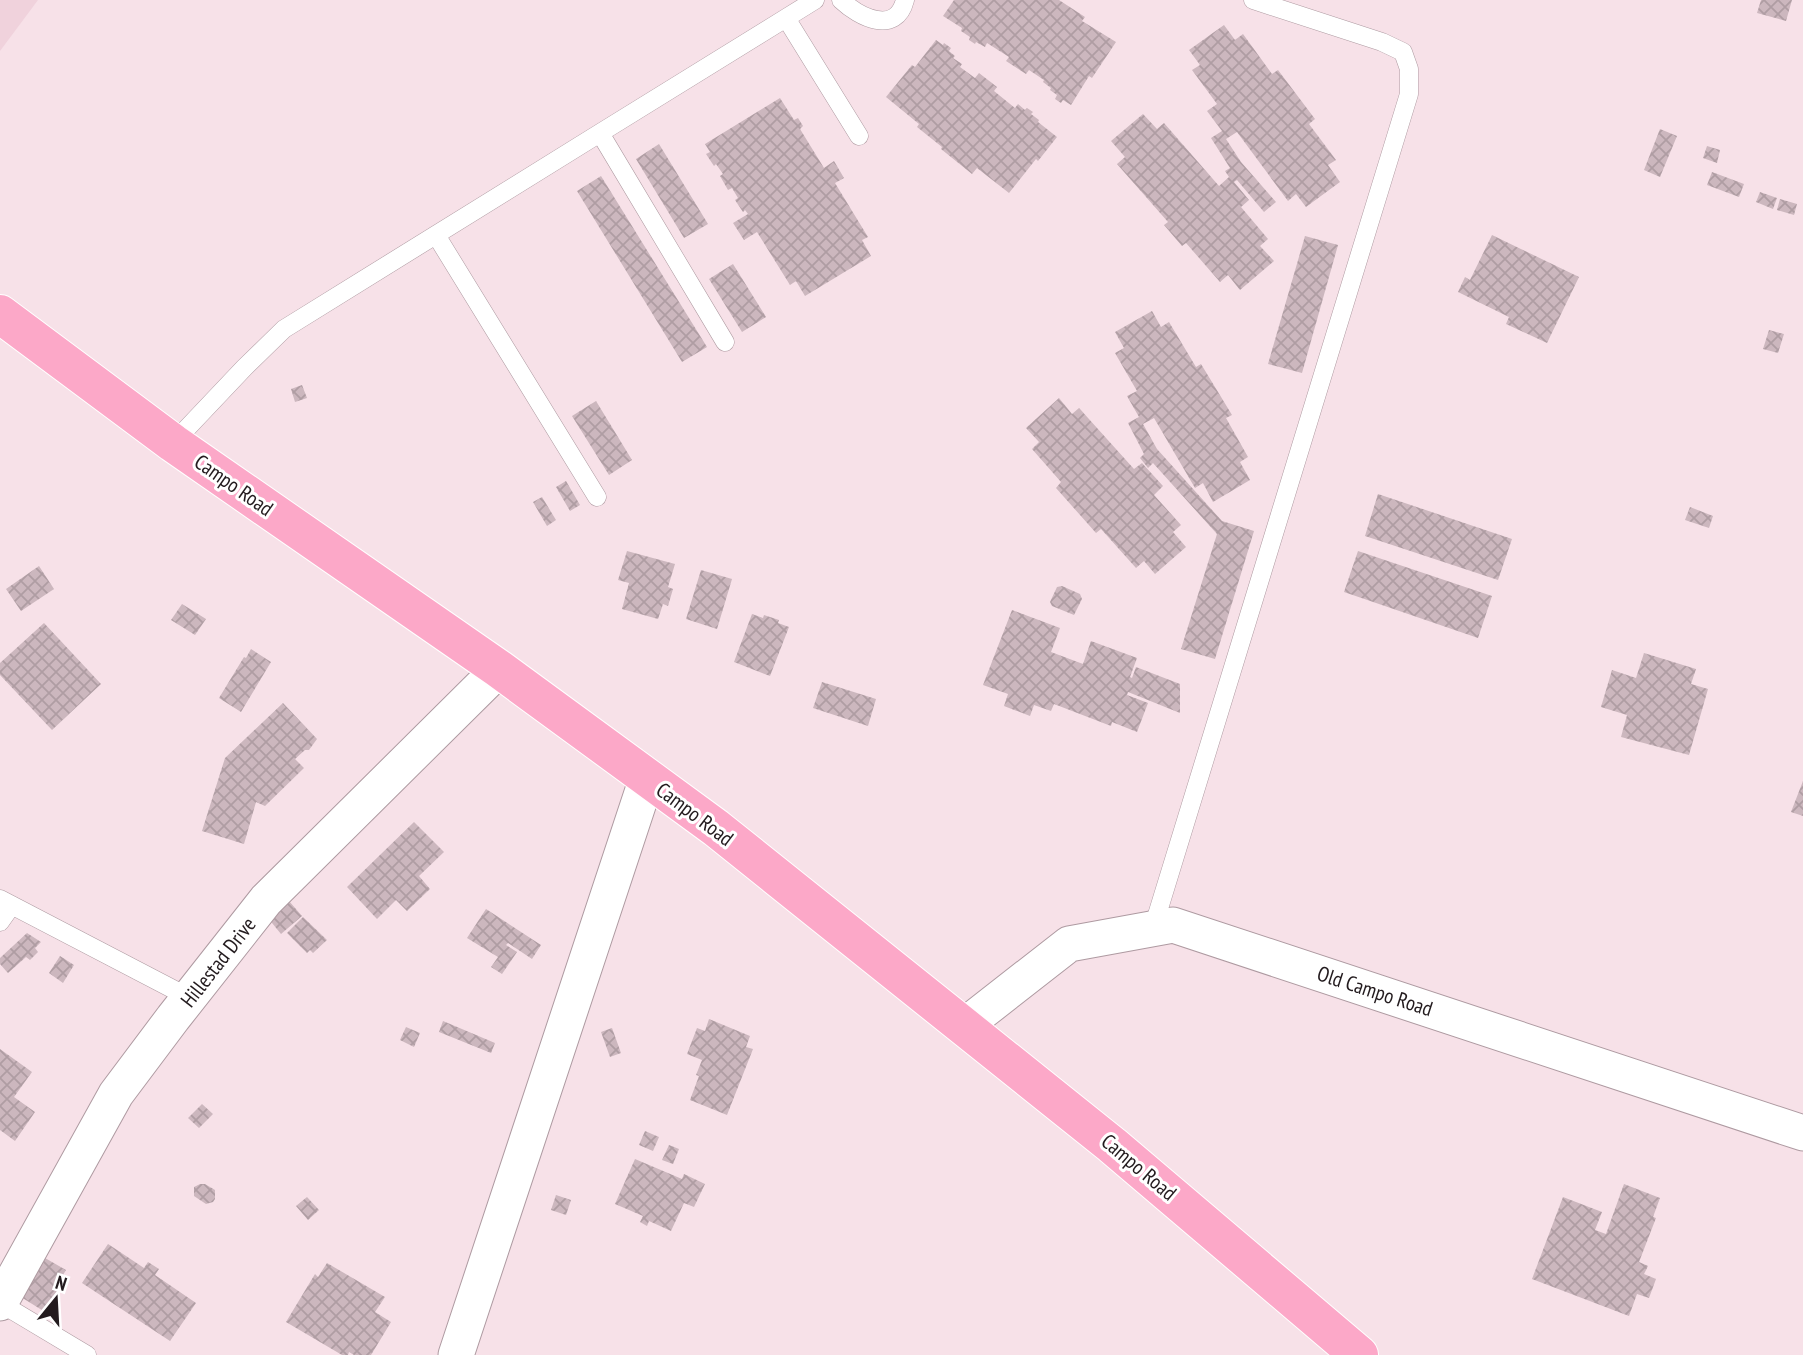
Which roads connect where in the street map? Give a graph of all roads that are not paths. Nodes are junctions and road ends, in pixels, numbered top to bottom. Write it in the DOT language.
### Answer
graph roads {
  1 [pos="815,0"];
  2 [pos="841,0"];
  3 [pos="905,0"];
  4 [pos="1253,0"];
  5 [pos="786,18"];
  6 [pos="600,133"];
  7 [pos="859,136"];
  8 [pos="436,235"];
  9 [pos="0,314"];
  10 [pos="724,342"];
  11 [pos="173,443"];
  12 [pos="597,497"];
  13 [pos="499,670"];
  14 [pos="647,778"];
  15 [pos="6,902"];
  16 [pos="0,922"];
  17 [pos="1153,928"];
  18 [pos="190,998"];
  19 [pos="964,1026"];
  20 [pos="1803,1133"];
  21 [pos="0,1303"];
  22 [pos="87,1355"];
  23 [pos="456,1355"];
  24 [pos="1359,1355"];
  1 -- 5 [label="lane"];
  2 -- 3 [label="lane"];
  4 -- 17 [label="lane"];
  5 -- 6 [label="lane"];
  5 -- 7 [label="lane"];
  6 -- 8 [label="lane"];
  6 -- 10 [label="lane"];
  8 -- 11 [label="lane"];
  8 -- 12 [label="lane"];
  9 -- 11 [label="highway, Campo Road"];
  11 -- 13 [label="highway, Campo Road"];
  13 -- 14 [label="highway, Campo Road"];
  13 -- 18 [label="street, Hillestad Drive"];
  14 -- 19 [label="highway, Campo Road"];
  14 -- 23 [label="street"];
  15 -- 16 [label="lane"];
  15 -- 18 [label="lane"];
  17 -- 19 [label="street, Old Campo Road"];
  17 -- 20 [label="street, Old Campo Road"];
  18 -- 21 [label="street, Hillestad Drive"];
  19 -- 24 [label="highway, Campo Road"];
  21 -- 22 [label="lane"];
}
